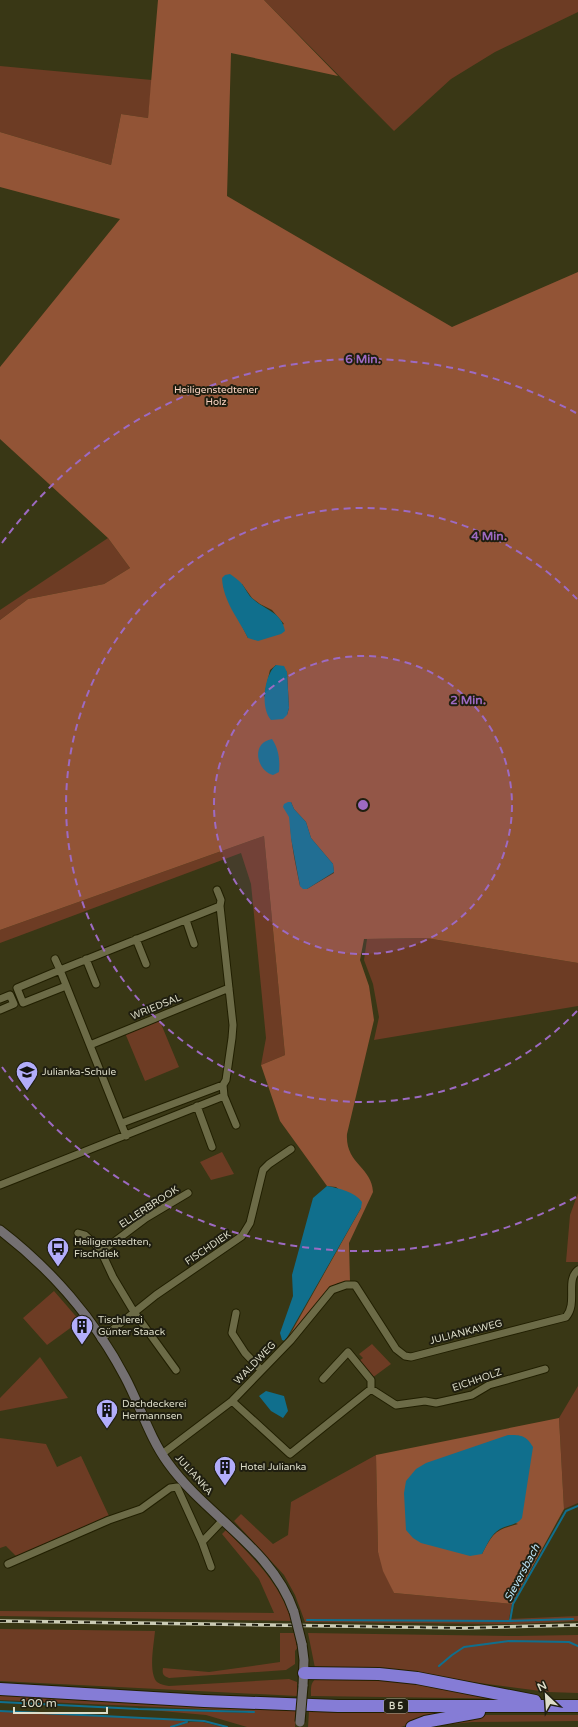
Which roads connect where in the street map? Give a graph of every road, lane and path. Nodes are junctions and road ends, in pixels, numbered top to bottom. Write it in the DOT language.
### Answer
graph roads {
  1 [pos="217,890"];
  2 [pos="220,906"];
  3 [pos="186,920"];
  4 [pos="136,939"];
  5 [pos="194,944"];
  6 [pos="55,959"];
  7 [pos="86,959"];
  8 [pos="146,964"];
  9 [pos="60,970"];
  10 [pos="96,984"];
  11 [pos="66,986"];
  12 [pos="229,988"];
  13 [pos="0,999"];
  14 [pos="0,1010"];
  15 [pos="90,1045"];
  16 [pos="223,1085"];
  17 [pos="224,1096"];
  18 [pos="197,1106"];
  19 [pos="122,1123"];
  20 [pos="236,1125"];
  21 [pos="126,1136"];
  22 [pos="212,1147"];
  23 [pos="291,1149"];
  24 [pos="0,1185"];
  25 [pos="188,1193"];
  26 [pos="0,1230"];
  27 [pos="78,1233"];
  28 [pos="102,1251"];
  29 [pos="578,1270"];
  30 [pos="355,1285"];
  31 [pos="134,1312"];
  32 [pos="236,1313"];
  33 [pos="101,1339"];
  34 [pos="545,1369"];
  35 [pos="176,1370"];
  36 [pos="261,1370"];
  37 [pos="323,1379"];
  38 [pos="371,1388"];
  39 [pos="232,1401"];
  40 [pos="162,1454"];
  41 [pos="223,1520"];
  42 [pos="202,1542"];
  43 [pos="8,1564"];
  44 [pos="211,1568"];
  45 [pos="304,1673"];
  46 [pos="0,1688"];
  47 [pos="508,1706"];
  48 [pos="564,1706"];
  49 [pos="578,1706"];
  50 [pos="300,1725"];
  51 [pos="412,1727"];
  1 -- 2 [label="street"];
  2 -- 3 [label="street"];
  2 -- 12 [label="street"];
  3 -- 4 [label="street"];
  3 -- 5 [label="street"];
  4 -- 7 [label="street"];
  4 -- 8 [label="street"];
  6 -- 9 [label="street"];
  7 -- 9 [label="street"];
  7 -- 10 [label="street"];
  9 -- 11 [label="street"];
  9 -- 11 [label="street"];
  11 -- 15 [label="street"];
  12 -- 15 [label="street, WRIEDSAL"];
  12 -- 16 [label="street"];
  13 -- 14 [label="street"];
  15 -- 19 [label="street"];
  16 -- 17 [label="street"];
  16 -- 19 [label="street"];
  17 -- 18 [label="street"];
  17 -- 20 [label="street"];
  18 -- 21 [label="street"];
  18 -- 22 [label="street"];
  19 -- 21 [label="street"];
  21 -- 24 [label="street"];
  23 -- 31 [label="street, FISCHDIEK"];
  25 -- 28 [label="street, ELLERBROOK"];
  26 -- 33 [label="street, JULIANKA"];
  27 -- 28 [label="street"];
  28 -- 31 [label="street"];
  29 -- 30 [label="street, JULIANKAWEG"];
  30 -- 36 [label="street, WALDWEG"];
  31 -- 33 [label="street, FISCHDIEK"];
  31 -- 35 [label="street"];
  32 -- 36 [label="street"];
  33 -- 40 [label="street, JULIANKA"];
  34 -- 38 [label="street, EICHHOLZ"];
  36 -- 39 [label="street, WALDWEG"];
  37 -- 38 [label="street"];
  38 -- 39 [label="street"];
  39 -- 40 [label="street, WALDWEG"];
  40 -- 41 [label="street, JULIANKA"];
  41 -- 42 [label="street"];
  41 -- 45 [label="street, JULIANKA, bridge"];
  42 -- 43 [label="street"];
  42 -- 44 [label="street"];
  45 -- 48 [label="highway"];
  45 -- 50 [label="street, JULIANKA, bridge"];
  46 -- 47 [label="highway, B 5"];
  47 -- 48 [label="highway, B 5"];
  47 -- 51 [label="highway"];
  48 -- 49 [label="highway, B 5"];
}
